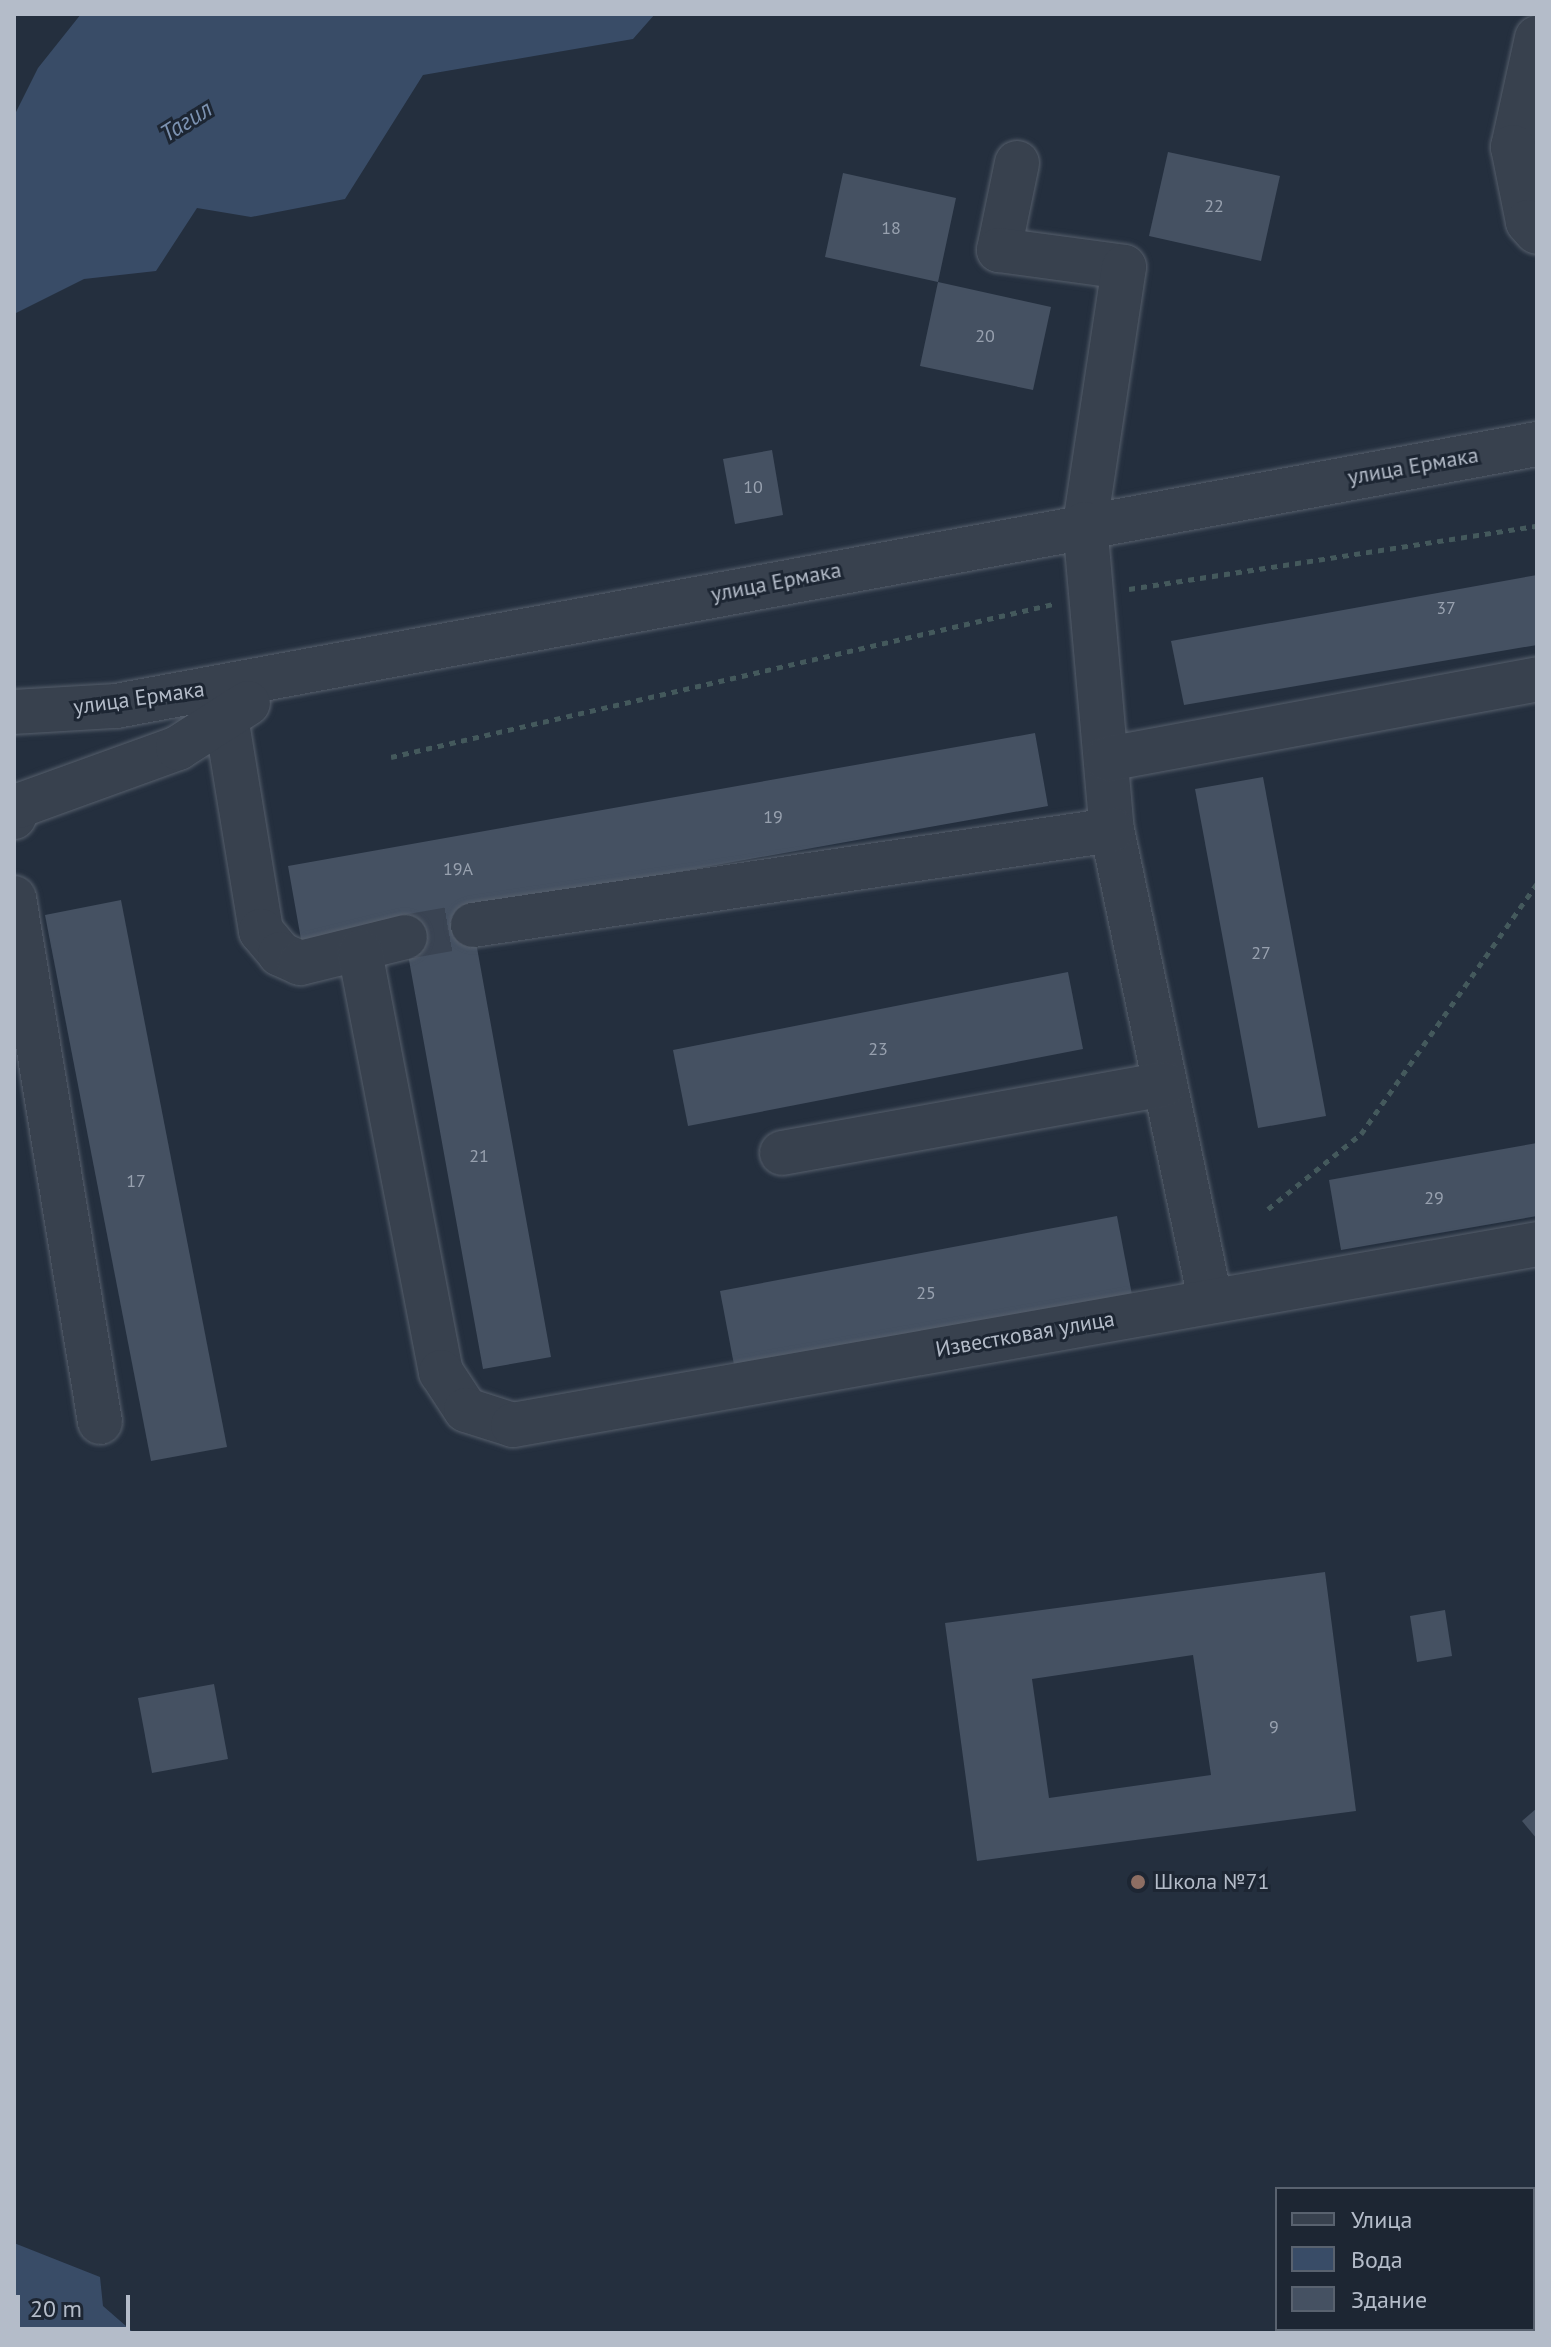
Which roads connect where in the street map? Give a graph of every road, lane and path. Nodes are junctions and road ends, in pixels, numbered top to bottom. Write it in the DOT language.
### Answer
graph roads {
  1 [pos="1537,38"];
  2 [pos="1017,163"];
  3 [pos="1537,232"];
  4 [pos="1537,444"];
  5 [pos="1085,524"];
  6 [pos="1537,526"];
  7 [pos="1092,595"];
  8 [pos="295,672"];
  9 [pos="1537,679"];
  10 [pos="14,712"];
  11 [pos="226,717"];
  12 [pos="391,757"];
  13 [pos="1107,759"];
  14 [pos="15,809"];
  15 [pos="1112,830"];
  16 [pos="1537,884"];
  17 [pos="14,898"];
  18 [pos="473,925"];
  19 [pos="405,937"];
  20 [pos="360,952"];
  21 [pos="1165,1084"];
  22 [pos="782,1153"];
  23 [pos="1268,1209"];
  24 [pos="1537,1244"];
  25 [pos="1210,1301"];
  26 [pos="100,1422"];
  1 -- 3 [label="street"];
  2 -- 5 [label="street"];
  4 -- 5 [label="street, улица Ермака"];
  5 -- 7 [label="street"];
  5 -- 8 [label="street, улица Ермака"];
  6 -- 7 [label="path"];
  7 -- 12 [label="path"];
  7 -- 13 [label="street"];
  8 -- 10 [label="street, улица Ермака"];
  8 -- 11 [label="street"];
  9 -- 13 [label="street"];
  11 -- 14 [label="street"];
  11 -- 20 [label="street"];
  13 -- 15 [label="street"];
  15 -- 18 [label="street"];
  15 -- 21 [label="street"];
  16 -- 23 [label="path"];
  17 -- 26 [label="street"];
  19 -- 20 [label="street"];
  20 -- 25 [label="street, Известковая улица"];
  21 -- 22 [label="street"];
  21 -- 25 [label="street"];
  24 -- 25 [label="street, Известковая улица"];
}
